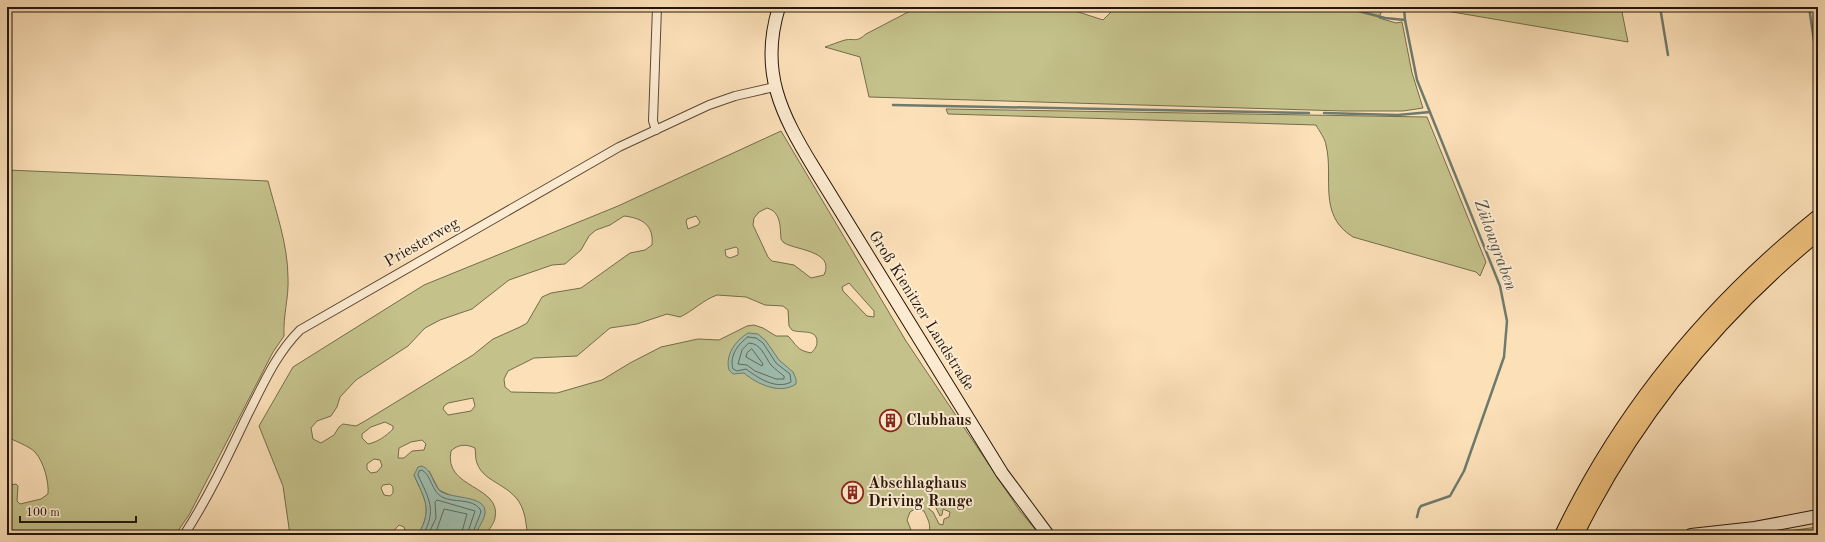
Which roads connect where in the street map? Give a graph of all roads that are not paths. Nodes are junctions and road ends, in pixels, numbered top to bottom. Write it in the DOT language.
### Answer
graph roads {
  1 [pos="657,7"];
  2 [pos="778,7"];
  3 [pos="774,87"];
  4 [pos="656,130"];
  5 [pos="1818,217"];
  6 [pos="1818,233"];
  7 [pos="1818,516"];
  8 [pos="184,535"];
  9 [pos="1048,535"];
  10 [pos="1562,535"];
  11 [pos="1576,535"];
  12 [pos="1691,535"];
  1 -- 4 [label="street"];
  2 -- 3 [label="main road, Groß Kienitzer Landstraße"];
  3 -- 4 [label="street, Priesterweg"];
  3 -- 9 [label="main road, Groß Kienitzer Landstraße"];
  4 -- 8 [label="street, Priesterweg"];
  5 -- 10 [label="highway"];
  6 -- 11 [label="highway"];
  7 -- 12 [label="main road"];
}
